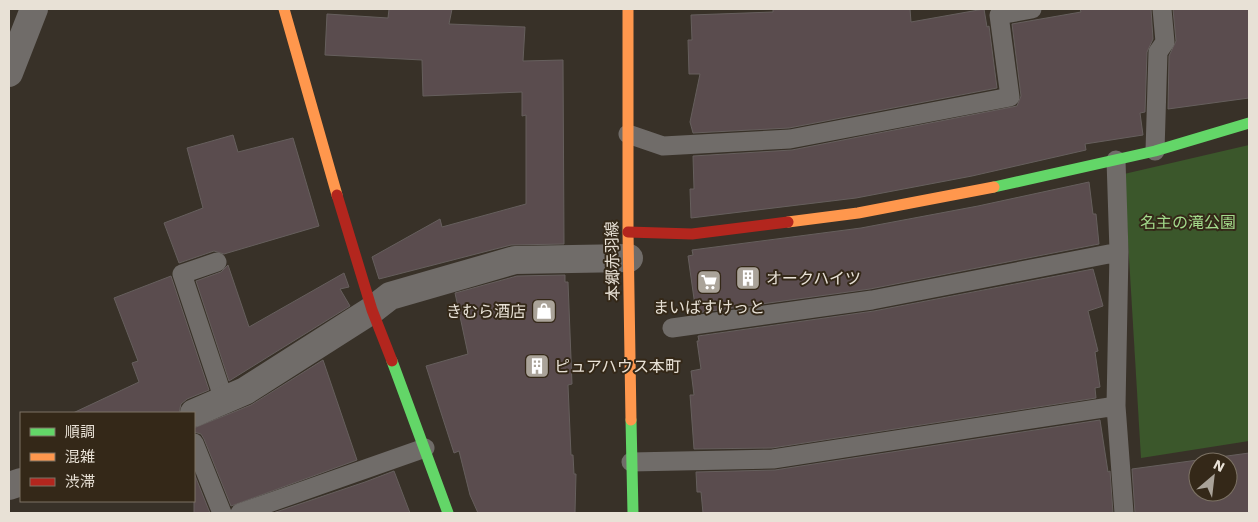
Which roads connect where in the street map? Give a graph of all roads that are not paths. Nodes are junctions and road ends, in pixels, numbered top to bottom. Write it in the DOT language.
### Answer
graph roads {
  1 [pos="34,9"];
  2 [pos="628,9"];
  3 [pos="1032,9"];
  4 [pos="1162,9"];
  5 [pos="281,11"];
  6 [pos="9,73"];
  7 [pos="1249,122"];
  8 [pos="628,134"];
  9 [pos="1154,151"];
  10 [pos="1116,160"];
  11 [pos="628,245"];
  12 [pos="1119,252"];
  13 [pos="217,262"];
  14 [pos="372,310"];
  15 [pos="672,328"];
  16 [pos="224,400"];
  17 [pos="1116,406"];
  18 [pos="195,413"];
  19 [pos="195,445"];
  20 [pos="425,448"];
  21 [pos="631,462"];
  22 [pos="222,513"];
  23 [pos="240,513"];
  24 [pos="448,513"];
  25 [pos="633,513"];
  26 [pos="1124,513"];
  1 -- 6 [label="street"];
  2 -- 8 [label="street, 本郷赤羽線"];
  3 -- 8 [label="lane"];
  4 -- 9 [label="lane"];
  5 -- 14 [label="street"];
  7 -- 9 [label="street"];
  8 -- 11 [label="street, 本郷赤羽線"];
  9 -- 10 [label="street"];
  10 -- 11 [label="street"];
  10 -- 12 [label="lane"];
  11 -- 14 [label="street"];
  11 -- 21 [label="street, 本郷赤羽線"];
  12 -- 15 [label="lane"];
  12 -- 17 [label="lane"];
  13 -- 16 [label="lane"];
  14 -- 16 [label="street"];
  14 -- 20 [label="street"];
  16 -- 18 [label="street"];
  17 -- 21 [label="lane"];
  17 -- 26 [label="lane"];
  19 -- 22 [label="lane"];
  20 -- 23 [label="lane"];
  20 -- 24 [label="street"];
  21 -- 25 [label="street, 本郷赤羽線"];
}
